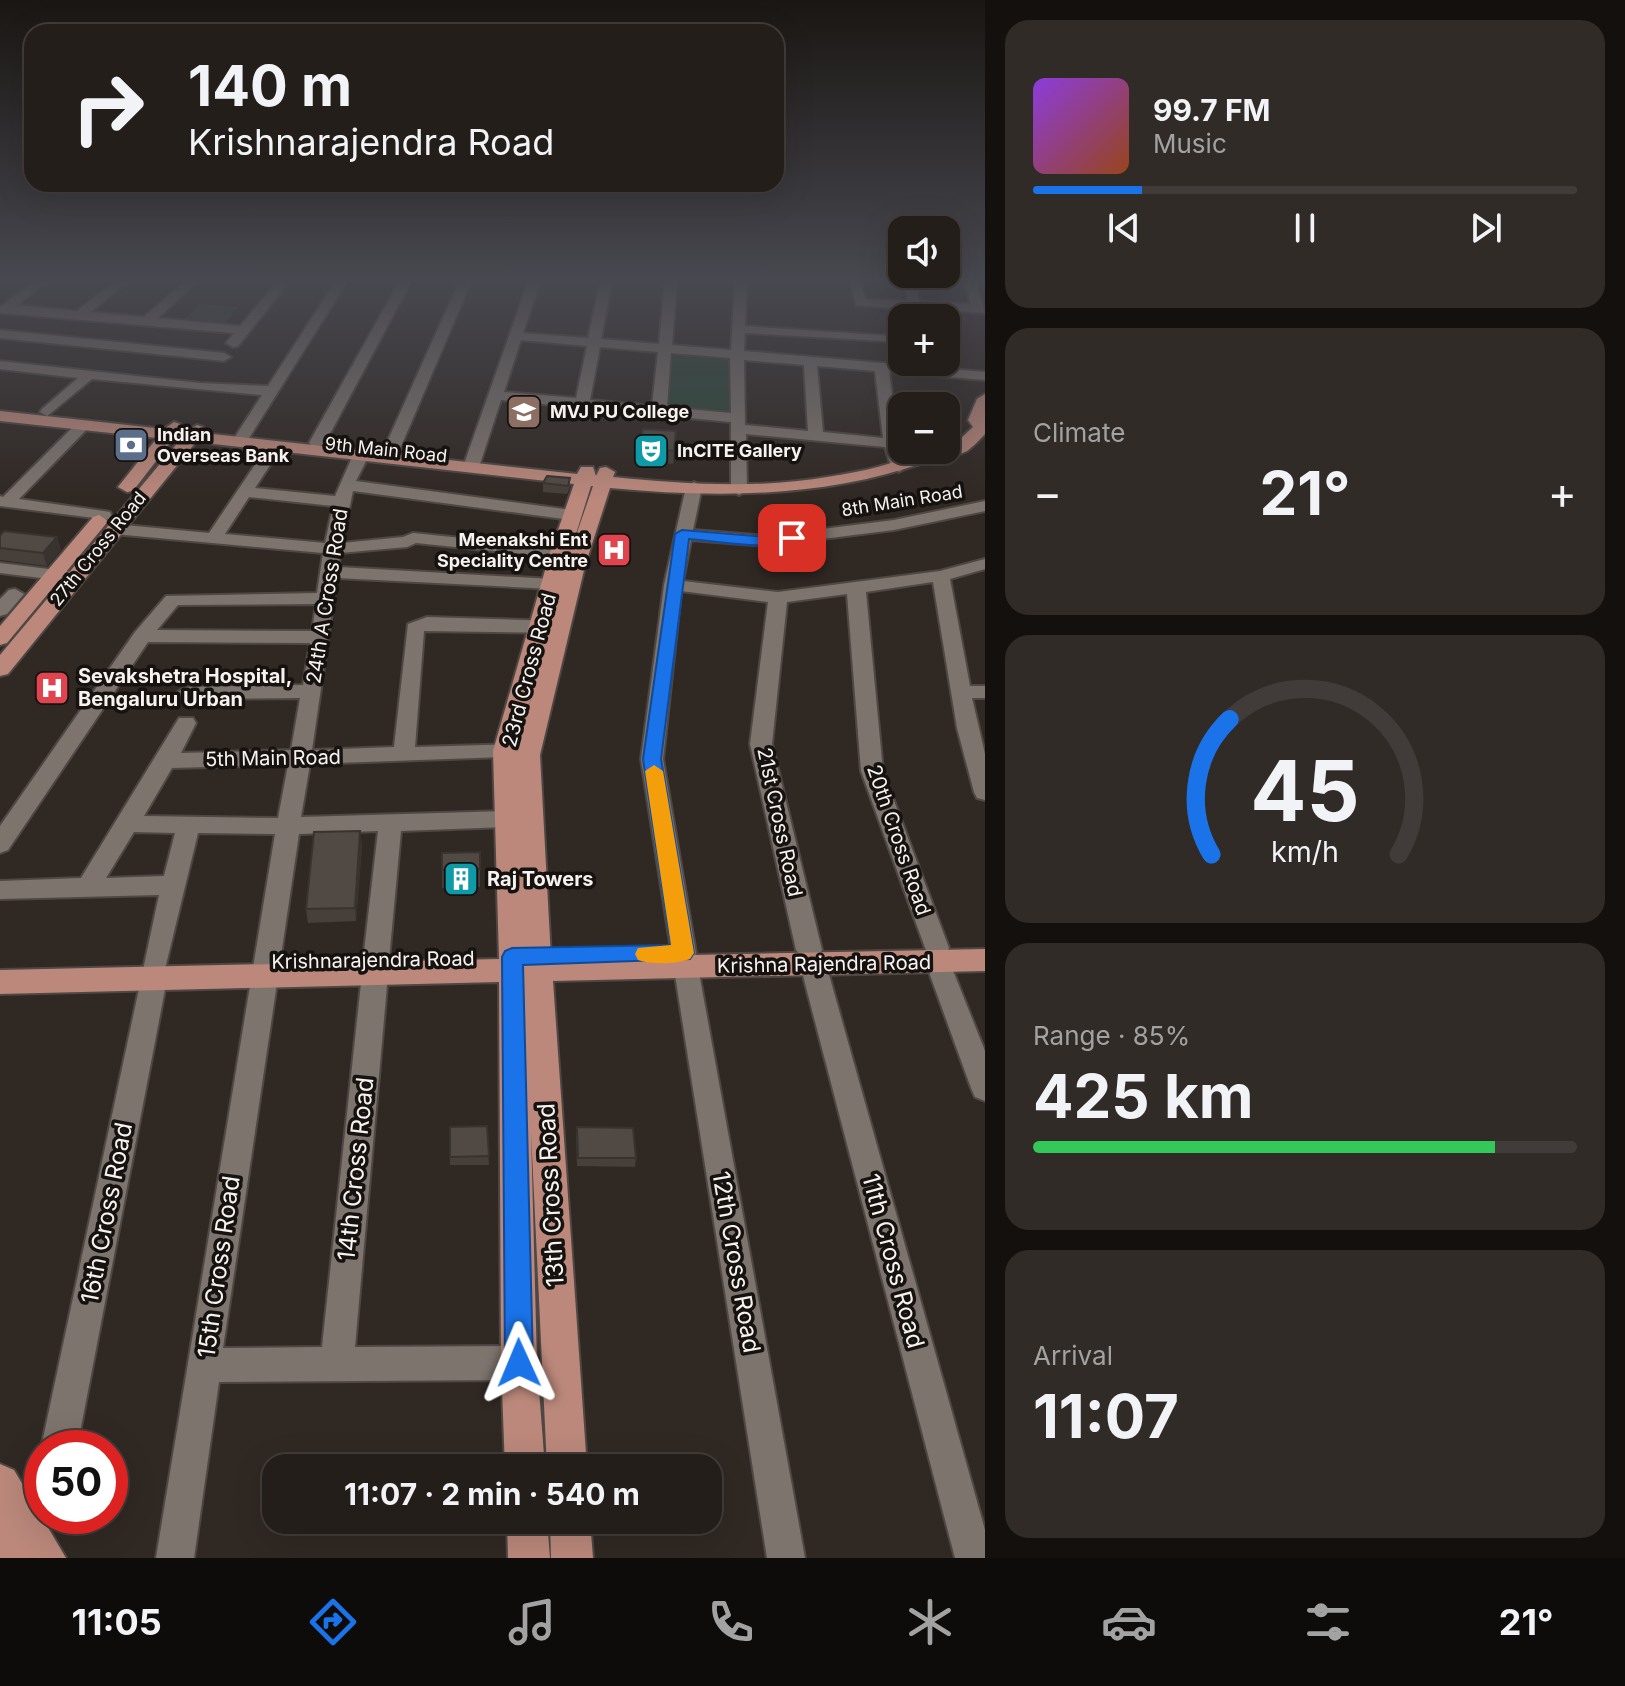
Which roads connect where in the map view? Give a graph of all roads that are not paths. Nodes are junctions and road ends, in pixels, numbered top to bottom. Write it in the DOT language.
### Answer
graph roads {
  1 [pos="737,354"];
  2 [pos="116,355"];
  3 [pos="224,355"];
  4 [pos="295,355"];
  5 [pos="365,355"];
  6 [pos="433,355"];
  7 [pos="508,355"];
  8 [pos="592,355"];
  9 [pos="664,355"];
  10 [pos="747,355"];
  11 [pos="810,359"];
  12 [pos="0,365"];
  13 [pos="881,365"];
  14 [pos="212,372"];
  15 [pos="89,375"];
  16 [pos="985,376"];
  17 [pos="272,391"];
  18 [pos="493,395"];
  19 [pos="985,399"];
  20 [pos="582,405"];
  21 [pos="0,407"];
  22 [pos="659,411"];
  23 [pos="47,412"];
  24 [pos="0,416"];
  25 [pos="980,418"];
  26 [pos="888,420"];
  27 [pos="739,423"];
  28 [pos="83,425"];
  29 [pos="960,426"];
  30 [pos="182,432"];
  31 [pos="816,436"];
  32 [pos="242,439"];
  33 [pos="317,443"];
  34 [pos="888,443"];
  35 [pos="274,447"];
  36 [pos="960,447"];
  37 [pos="391,451"];
  38 [pos="361,455"];
  39 [pos="472,463"];
  40 [pos="898,464"];
  41 [pos="907,464"];
  42 [pos="899,467"];
  43 [pos="595,475"];
  44 [pos="738,486"];
  45 [pos="694,487"];
  46 [pos="243,492"];
  47 [pos="344,493"];
  48 [pos="4,501"];
  49 [pos="985,506"];
  50 [pos="571,515"];
  51 [pos="109,523"];
  52 [pos="682,534"];
  53 [pos="213,540"];
  54 [pos="332,549"];
  55 [pos="560,553"];
  56 [pos="985,564"];
  57 [pos="0,568"];
  58 [pos="329,572"];
  59 [pos="53,576"];
  60 [pos="941,576"];
  61 [pos="74,577"];
  62 [pos="552,584"];
  63 [pos="673,585"];
  64 [pos="856,587"];
  65 [pos="15,594"];
  66 [pos="325,598"];
  67 [pos="778,598"];
  68 [pos="0,610"];
  69 [pos="549,626"];
  70 [pos="142,636"];
  71 [pos="321,637"];
  72 [pos="0,639"];
  73 [pos="0,669"];
  74 [pos="311,691"];
  75 [pos="961,692"];
  76 [pos="985,692"];
  77 [pos="186,693"];
  78 [pos="186,723"];
  79 [pos="517,751"];
  80 [pos="404,755"];
  81 [pos="300,758"];
  82 [pos="166,761"];
  83 [pos="985,792"];
  84 [pos="507,819"];
  85 [pos="390,823"];
  86 [pos="128,824"];
  87 [pos="188,825"];
  88 [pos="288,826"];
  89 [pos="0,844"];
  90 [pos="174,885"];
  91 [pos="88,887"];
  92 [pos="0,890"];
  93 [pos="985,947"];
  94 [pos="937,954"];
  95 [pos="811,957"];
  96 [pos="684,960"];
  97 [pos="985,960"];
  98 [pos="525,963"];
  99 [pos="376,967"];
  100 [pos="0,968"];
  101 [pos="264,969"];
  102 [pos="154,972"];
  103 [pos="0,982"];
  104 [pos="985,1088"];
  105 [pos="519,1363"];
  106 [pos="337,1364"];
  107 [pos="205,1365"];
  108 [pos="63,1430"];
  109 [pos="524,1454"];
  110 [pos="566,1454"];
  111 [pos="0,1484"];
  112 [pos="528,1534"];
  113 [pos="571,1534"];
  114 [pos="26,1543"];
  115 [pos="175,1558"];
  116 [pos="529,1558"];
  117 [pos="572,1558"];
  118 [pos="786,1558"];
  119 [pos="974,1558"];
  1 -- 27 [label="street"];
  2 -- 14 [label="street"];
  3 -- 14 [label="street"];
  4 -- 17 [label="street"];
  5 -- 33 [label="street"];
  6 -- 37 [label="street"];
  7 -- 18 [label="street"];
  8 -- 20 [label="street"];
  9 -- 22 [label="street"];
  10 -- 11 [label="street"];
  11 -- 13 [label="street"];
  11 -- 31 [label="street"];
  12 -- 15 [label="street"];
  13 -- 16 [label="street"];
  13 -- 26 [label="street"];
  14 -- 15 [label="street"];
  14 -- 17 [label="street"];
  15 -- 23 [label="street"];
  17 -- 32 [label="street"];
  18 -- 20 [label="street"];
  18 -- 39 [label="street"];
  19 -- 25 [label="main road, 9th Main Road"];
  20 -- 22 [label="street"];
  21 -- 23 [label="main road, 9th Main Road"];
  22 -- 27 [label="street"];
  23 -- 30 [label="main road, 9th Main Road"];
  24 -- 28 [label="main road, 9th Main Road"];
  25 -- 29 [label="main road"];
  25 -- 36 [label="main road, 9th Main Road"];
  27 -- 31 [label="street"];
  27 -- 44 [label="street"];
  28 -- 30 [label="main road, 9th Main Road"];
  28 -- 48 [label="street"];
  30 -- 32 [label="main road, 9th Main Road"];
  30 -- 51 [label="main road, 27th Cross Road"];
  31 -- 34 [label="street"];
  32 -- 33 [label="main road, 9th Main Road"];
  32 -- 35 [label="main road, 9th Main Road"];
  33 -- 37 [label="main road, 9th Main Road"];
  35 -- 38 [label="main road, 9th Main Road"];
  35 -- 46 [label="street"];
  37 -- 39 [label="main road, 9th Main Road"];
  38 -- 39 [label="main road, 9th Main Road"];
  38 -- 47 [label="street, 24th A Cross Road"];
  39 -- 43 [label="main road, 9th Main Road"];
  40 -- 42 [label="street"];
  41 -- 42 [label="main road, 9th Main Road"];
  42 -- 44 [label="main road, 9th Main Road"];
  43 -- 44 [label="main road, 9th Main Road"];
  43 -- 45 [label="main road, 9th Main Road"];
  43 -- 50 [label="main road, 23rd Cross Road"];
  43 -- 69 [label="main road, 23rd Cross Road"];
  44 -- 45 [label="main road, 9th Main Road"];
  45 -- 52 [label="street, 12th Cross Road"];
  46 -- 47 [label="street"];
  46 -- 53 [label="street"];
  47 -- 50 [label="street"];
  47 -- 54 [label="street, 24th A Cross Road"];
  48 -- 51 [label="street"];
  49 -- 52 [label="street, 8th Main Road"];
  50 -- 55 [label="main road, 23rd Cross Road"];
  51 -- 53 [label="street"];
  51 -- 59 [label="main road, 27th Cross Road"];
  51 -- 61 [label="main road, 27th Cross Road"];
  52 -- 63 [label="street, 12th Cross Road"];
  53 -- 54 [label="street"];
  54 -- 55 [label="street"];
  54 -- 58 [label="street, 24th A Cross Road"];
  55 -- 62 [label="main road, 23rd Cross Road"];
  56 -- 60 [label="street"];
  57 -- 59 [label="street"];
  58 -- 62 [label="street"];
  58 -- 66 [label="street, 24th A Cross Road"];
  59 -- 61 [label="street"];
  59 -- 72 [label="main road, 27th Cross Road"];
  60 -- 64 [label="street"];
  60 -- 75 [label="street"];
  61 -- 73 [label="main road, 27th Cross Road"];
  62 -- 69 [label="main road, 23rd Cross Road"];
  63 -- 67 [label="street"];
  63 -- 96 [label="street, 12th Cross Road"];
  64 -- 67 [label="street"];
  64 -- 94 [label="street, 20th Cross Road"];
  65 -- 68 [label="street"];
  66 -- 70 [label="street"];
  66 -- 71 [label="street, 24th A Cross Road"];
  67 -- 95 [label="street, 21st Cross Road"];
  69 -- 79 [label="main road, 23rd Cross Road"];
  69 -- 80 [label="street"];
  70 -- 71 [label="street"];
  70 -- 89 [label="street"];
  71 -- 74 [label="street, 24th A Cross Road"];
  74 -- 77 [label="street"];
  74 -- 81 [label="street, 24th A Cross Road"];
  75 -- 76 [label="street"];
  75 -- 83 [label="street"];
  78 -- 82 [label="street"];
  79 -- 80 [label="street, 5th Main Road"];
  79 -- 84 [label="main road, 23rd Cross Road"];
  79 -- 98 [label="main road, 23rd Cross Road"];
  80 -- 81 [label="street, 5th Main Road"];
  81 -- 82 [label="street, 5th Main Road"];
  81 -- 88 [label="street, 24th A Cross Road"];
  82 -- 86 [label="street"];
  84 -- 85 [label="street"];
  84 -- 98 [label="main road, 23rd Cross Road"];
  85 -- 88 [label="street"];
  85 -- 99 [label="street, 14th Cross Road"];
  86 -- 87 [label="street"];
  86 -- 91 [label="street"];
  87 -- 88 [label="street"];
  87 -- 90 [label="street, 16th Cross Road"];
  88 -- 101 [label="street, 24th A Cross Road"];
  90 -- 91 [label="street"];
  90 -- 102 [label="street, 16th Cross Road"];
  91 -- 92 [label="street"];
  93 -- 94 [label="main road"];
  94 -- 95 [label="main road, Krishna Rajendra Road"];
  94 -- 97 [label="main road, Krishna Rajendra Road"];
  94 -- 104 [label="street, 20th Cross Road"];
  95 -- 96 [label="main road, Krishna Rajendra Road"];
  95 -- 119 [label="street, 11th Cross Road"];
  96 -- 98 [label="main road, Krishna Rajendra Road"];
  96 -- 118 [label="street, 12th Cross Road"];
  98 -- 99 [label="main road, Krishna Rajendra Road"];
  98 -- 105 [label="main road, 13th Cross Road"];
  98 -- 110 [label="main road, 13th Cross Road"];
  99 -- 101 [label="main road, Krishnarajendra Road"];
  99 -- 106 [label="street, 14th Cross Road"];
  100 -- 102 [label="main road, Krishnarajendra Road"];
  101 -- 102 [label="main road, Krishnarajendra Road"];
  101 -- 107 [label="street, 15th Cross Road"];
  102 -- 103 [label="main road, Krishnarajendra Road"];
  102 -- 108 [label="street, 16th Cross Road"];
  105 -- 106 [label="street"];
  105 -- 109 [label="main road, 13th Cross Road"];
  106 -- 107 [label="street"];
  107 -- 115 [label="street, 15th Cross Road"];
  111 -- 114 [label="main road"];
  112 -- 116 [label="main road"];
  113 -- 117 [label="main road"];
}
